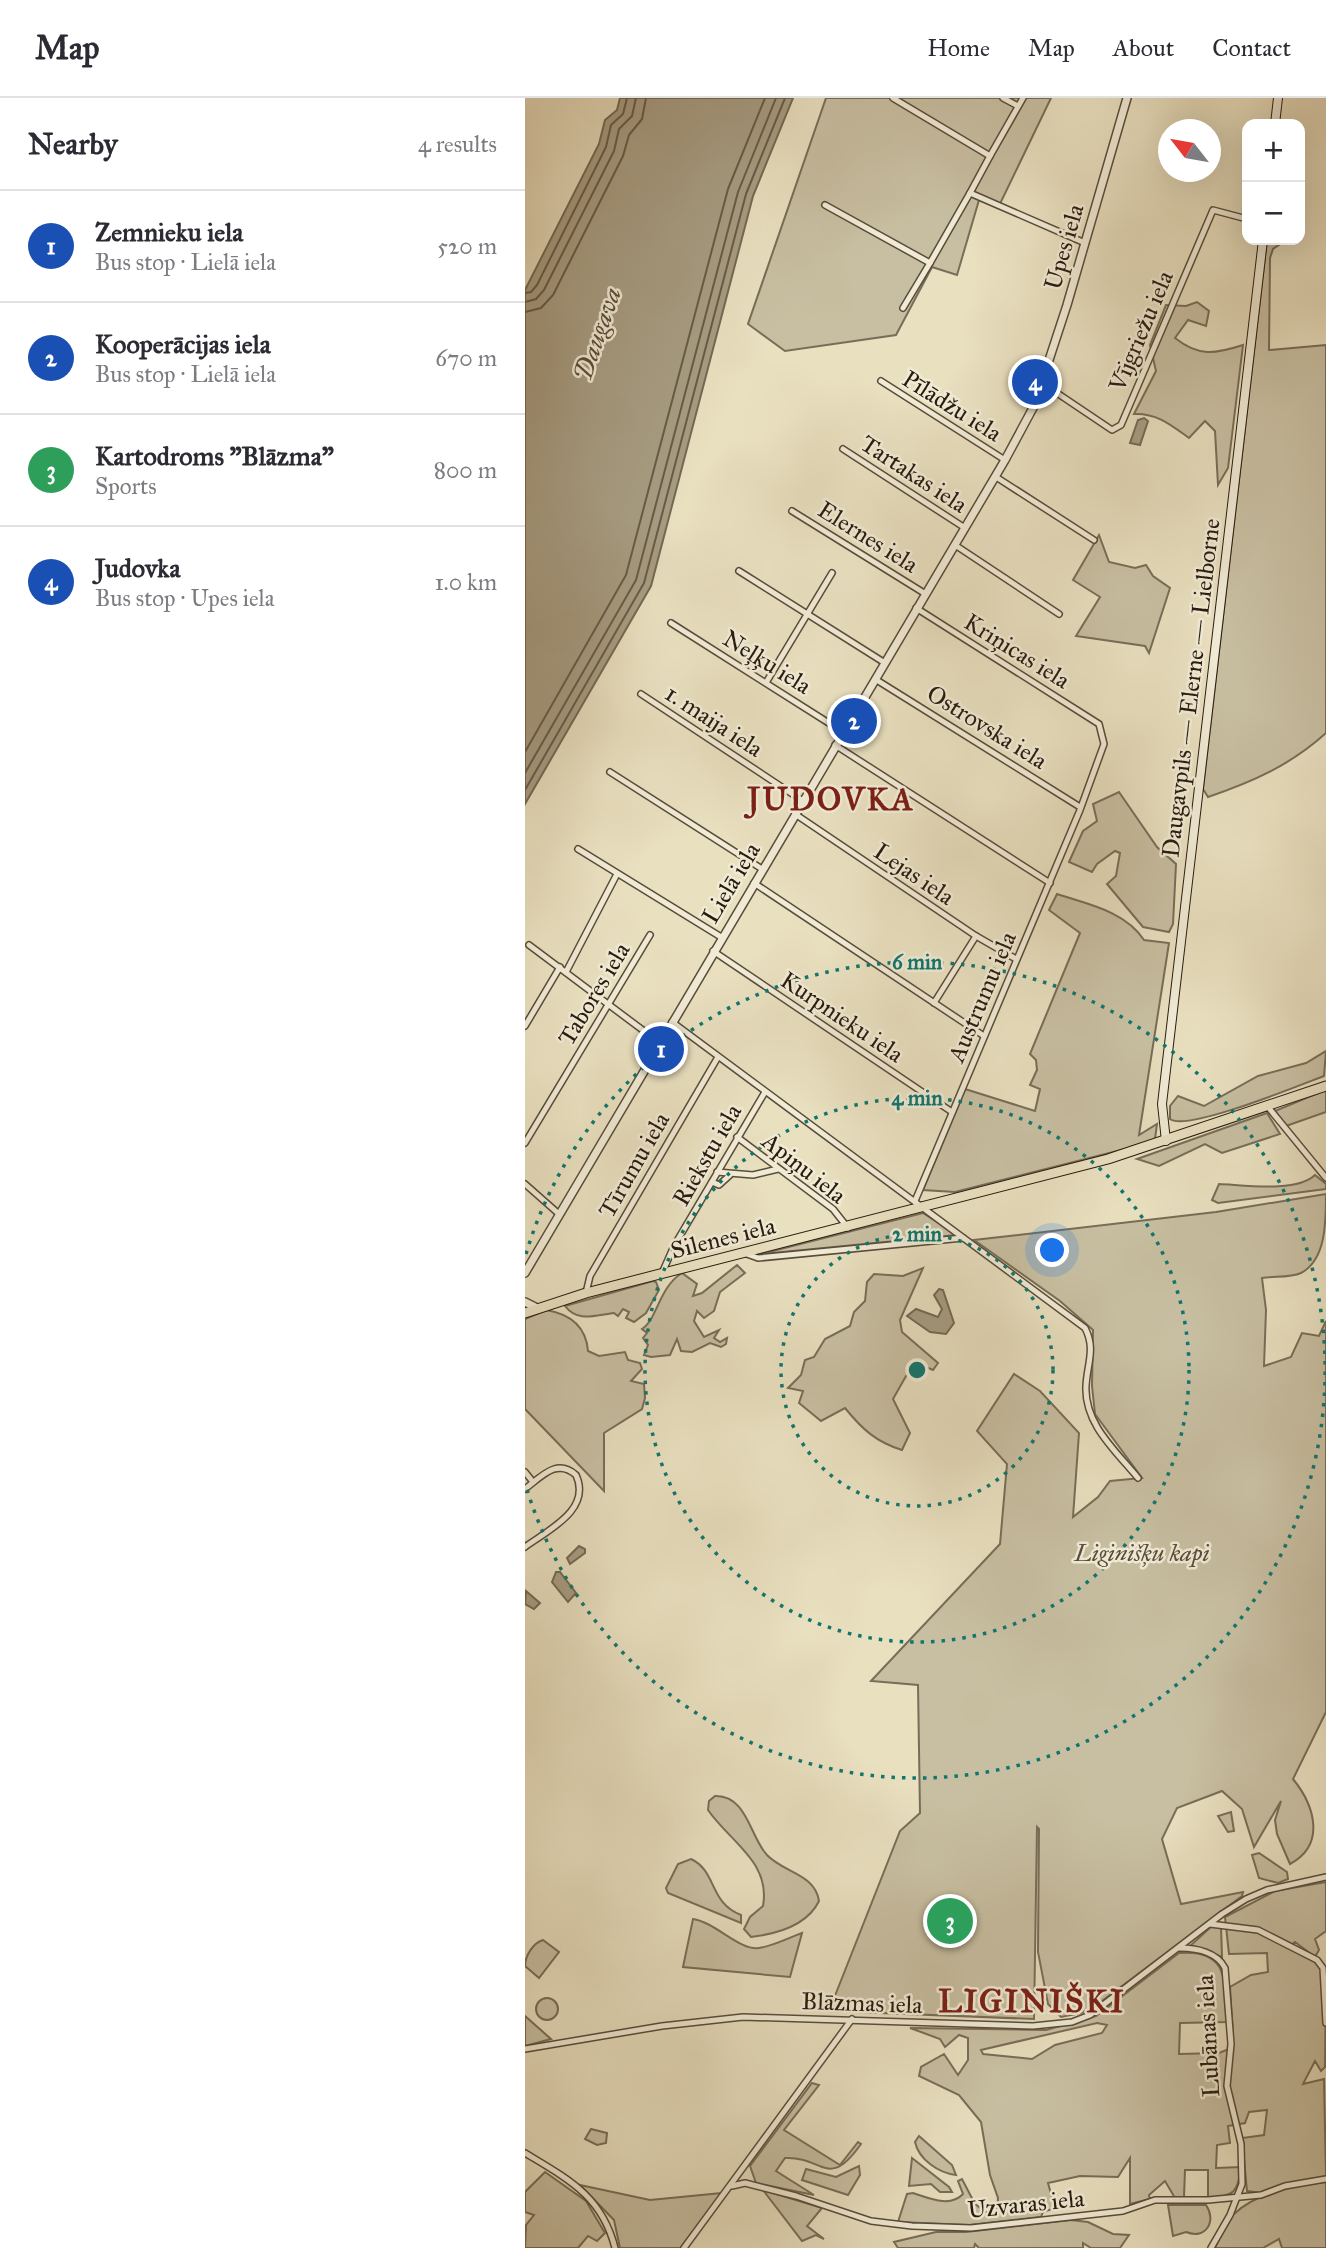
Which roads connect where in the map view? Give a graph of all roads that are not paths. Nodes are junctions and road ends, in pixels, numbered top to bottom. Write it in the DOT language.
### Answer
graph roads {
  1 [pos="893,98"];
  2 [pos="1003,98"];
  3 [pos="1023,98"];
  4 [pos="1127,98"];
  5 [pos="1278,98"];
  6 [pos="1018,107"];
  7 [pos="1276,119"];
  8 [pos="990,156"];
  9 [pos="970,193"];
  10 [pos="825,205"];
  11 [pos="1242,218"];
  12 [pos="1085,243"];
  13 [pos="1261,245"];
  14 [pos="930,263"];
  15 [pos="903,308"];
  16 [pos="1045,374"];
  17 [pos="881,381"];
  18 [pos="1054,391"];
  19 [pos="1034,406"];
  20 [pos="843,449"];
  21 [pos="1006,460"];
  22 [pos="996,477"];
  23 [pos="792,511"];
  24 [pos="965,528"];
  25 [pos="1094,540"];
  26 [pos="955,545"];
  27 [pos="739,571"];
  28 [pos="832,573"];
  29 [pos="924,593"];
  30 [pos="916,608"];
  31 [pos="806,613"];
  32 [pos="1059,614"];
  33 [pos="671,623"];
  34 [pos="885,663"];
  35 [pos="875,679"];
  36 [pos="767,681"];
  37 [pos="641,694"];
  38 [pos="1099,724"];
  39 [pos="843,732"];
  40 [pos="835,745"];
  41 [pos="610,772"];
  42 [pos="803,801"];
  43 [pos="1080,807"];
  44 [pos="795,814"];
  45 [pos="578,849"];
  46 [pos="762,869"];
  47 [pos="617,874"];
  48 [pos="754,883"];
  49 [pos="1050,883"];
  50 [pos="650,935"];
  51 [pos="975,936"];
  52 [pos="721,937"];
  53 [pos="529,945"];
  54 [pos="713,951"];
  55 [pos="1016,959"];
  56 [pos="560,967"];
  57 [pos="566,972"];
  58 [pos="934,1003"];
  59 [pos="609,1004"];
  60 [pos="672,1022"];
  61 [pos="525,1026"];
  62 [pos="984,1036"];
  63 [pos="660,1043"];
  64 [pos="718,1057"];
  65 [pos="1326,1086"];
  66 [pos="765,1092"];
  67 [pos="1268,1107"];
  68 [pos="952,1112"];
  69 [pos="737,1137"];
  70 [pos="1166,1141"];
  71 [pos="525,1143"];
  72 [pos="778,1169"];
  73 [pos="717,1172"];
  74 [pos="730,1175"];
  75 [pos="1326,1178"];
  76 [pos="712,1182"];
  77 [pos="525,1184"];
  78 [pos="923,1205"];
  79 [pos="559,1214"];
  80 [pos="848,1227"];
  81 [pos="963,1238"];
  82 [pos="742,1253"];
  83 [pos="525,1273"];
  84 [pos="662,1273"];
  85 [pos="586,1293"];
  86 [pos="525,1302"];
  87 [pos="538,1308"];
  88 [pos="525,1313"];
  89 [pos="525,1472"];
  90 [pos="1138,1478"];
  91 [pos="533,1482"];
  92 [pos="525,1489"];
  93 [pos="525,1547"];
  94 [pos="1326,1877"];
  95 [pos="1210,1924"];
  96 [pos="1177,1948"];
  97 [pos="852,2020"];
  98 [pos="1326,2023"];
  99 [pos="525,2049"];
  100 [pos="525,2153"];
  101 [pos="1326,2179"];
  102 [pos="732,2186"];
  103 [pos="1238,2196"];
  104 [pos="615,2248"];
  105 [pos="684,2248"];
  106 [pos="1211,2248"];
  1 -- 8 [label="street"];
  2 -- 6 [label="street"];
  3 -- 6 [label="street"];
  4 -- 12 [label="street, Upes iela"];
  5 -- 7 [label="main road"];
  6 -- 8 [label="street"];
  8 -- 9 [label="street"];
  9 -- 12 [label="street"];
  9 -- 14 [label="street"];
  10 -- 14 [label="street"];
  11 -- 18 [label="street, Vījgriežu iela"];
  12 -- 16 [label="street, Upes iela"];
  13 -- 70 [label="main road, Daugavpils — Elerne — Lielborne"];
  14 -- 15 [label="street"];
  16 -- 18 [label="street"];
  16 -- 19 [label="street, Upes iela"];
  17 -- 21 [label="street, Pīlādžu iela"];
  18 -- 19 [label="street"];
  19 -- 21 [label="street, Lielā iela"];
  20 -- 24 [label="street, Tartakas iela"];
  21 -- 22 [label="street, Lielā iela"];
  22 -- 24 [label="street, Lielā iela"];
  22 -- 25 [label="street"];
  23 -- 29 [label="street, Elernes iela"];
  24 -- 26 [label="street, Lielā iela"];
  26 -- 29 [label="street, Lielā iela"];
  26 -- 32 [label="street"];
  27 -- 31 [label="street"];
  28 -- 31 [label="street"];
  29 -- 30 [label="street, Lielā iela"];
  30 -- 34 [label="street, Lielā iela"];
  30 -- 38 [label="street, Kriņicas iela"];
  31 -- 34 [label="street"];
  31 -- 36 [label="street"];
  33 -- 36 [label="street, Neļķu iela"];
  34 -- 35 [label="street, Lielā iela"];
  35 -- 39 [label="street, Lielā iela"];
  35 -- 43 [label="street, Ostrovska iela"];
  36 -- 39 [label="street, Neļķu iela"];
  37 -- 42 [label="street, 1. maija iela"];
  38 -- 43 [label="street, Austrumu iela"];
  39 -- 40 [label="street, Lielā iela"];
  40 -- 42 [label="street, Lielā iela"];
  40 -- 49 [label="street"];
  41 -- 46 [label="street"];
  42 -- 44 [label="street, Lielā iela"];
  43 -- 49 [label="street, Austrumu iela"];
  44 -- 46 [label="street, Lielā iela"];
  44 -- 51 [label="street, Lejas iela"];
  45 -- 47 [label="street"];
  46 -- 48 [label="street, Lielā iela"];
  47 -- 52 [label="street"];
  47 -- 57 [label="street"];
  48 -- 52 [label="street, Lielā iela"];
  48 -- 58 [label="street"];
  49 -- 55 [label="street, Austrumu iela"];
  50 -- 59 [label="street, Tabores iela"];
  51 -- 55 [label="street, Lejas iela"];
  51 -- 58 [label="street"];
  52 -- 54 [label="street, Lielā iela"];
  53 -- 56 [label="street"];
  54 -- 60 [label="street, Lielā iela"];
  54 -- 68 [label="street, Kurpnieku iela"];
  55 -- 62 [label="street, Austrumu iela"];
  56 -- 57 [label="street"];
  56 -- 61 [label="street"];
  57 -- 59 [label="street"];
  58 -- 62 [label="street"];
  59 -- 63 [label="street"];
  59 -- 71 [label="street, Tabores iela"];
  60 -- 63 [label="street, Lielā iela"];
  60 -- 64 [label="street"];
  62 -- 68 [label="street, Austrumu iela"];
  63 -- 79 [label="street, Lielā iela"];
  64 -- 66 [label="street"];
  64 -- 85 [label="street, Tīrumu iela"];
  65 -- 67 [label="main road, Silenes iela"];
  66 -- 69 [label="street, Riekstu iela"];
  66 -- 78 [label="street"];
  67 -- 70 [label="main road, Silenes iela"];
  67 -- 75 [label="street"];
  68 -- 78 [label="street, Austrumu iela"];
  69 -- 72 [label="street, Apiņu iela"];
  69 -- 73 [label="street, Riekstu iela"];
  70 -- 78 [label="main road, Silenes iela"];
  72 -- 74 [label="street"];
  72 -- 80 [label="street, Apiņu iela"];
  73 -- 74 [label="street"];
  73 -- 76 [label="street, Riekstu iela"];
  74 -- 76 [label="street"];
  76 -- 84 [label="street, Riekstu iela"];
  77 -- 79 [label="street"];
  78 -- 80 [label="main road, Silenes iela"];
  78 -- 81 [label="street"];
  79 -- 83 [label="street, Lielā iela"];
  80 -- 82 [label="main road, Silenes iela"];
  81 -- 82 [label="street"];
  81 -- 90 [label="street"];
  82 -- 84 [label="main road, Silenes iela"];
  84 -- 85 [label="main road, Silenes iela"];
  85 -- 87 [label="main road, Silenes iela"];
  86 -- 87 [label="street"];
  87 -- 88 [label="main road, Silenes iela"];
  89 -- 91 [label="street"];
  91 -- 92 [label="street"];
  91 -- 93 [label="street"];
  94 -- 95 [label="street, Blāzmas iela"];
  95 -- 96 [label="street, Blāzmas iela"];
  95 -- 98 [label="street"];
  96 -- 97 [label="street, Blāzmas iela"];
  96 -- 103 [label="street, Lubānas iela"];
  97 -- 99 [label="street, Blāzmas iela"];
  97 -- 102 [label="street"];
  100 -- 104 [label="street"];
  101 -- 103 [label="street, Uzvaras iela"];
  102 -- 103 [label="street, Uzvaras iela"];
  102 -- 105 [label="street"];
  103 -- 106 [label="street"];
}
